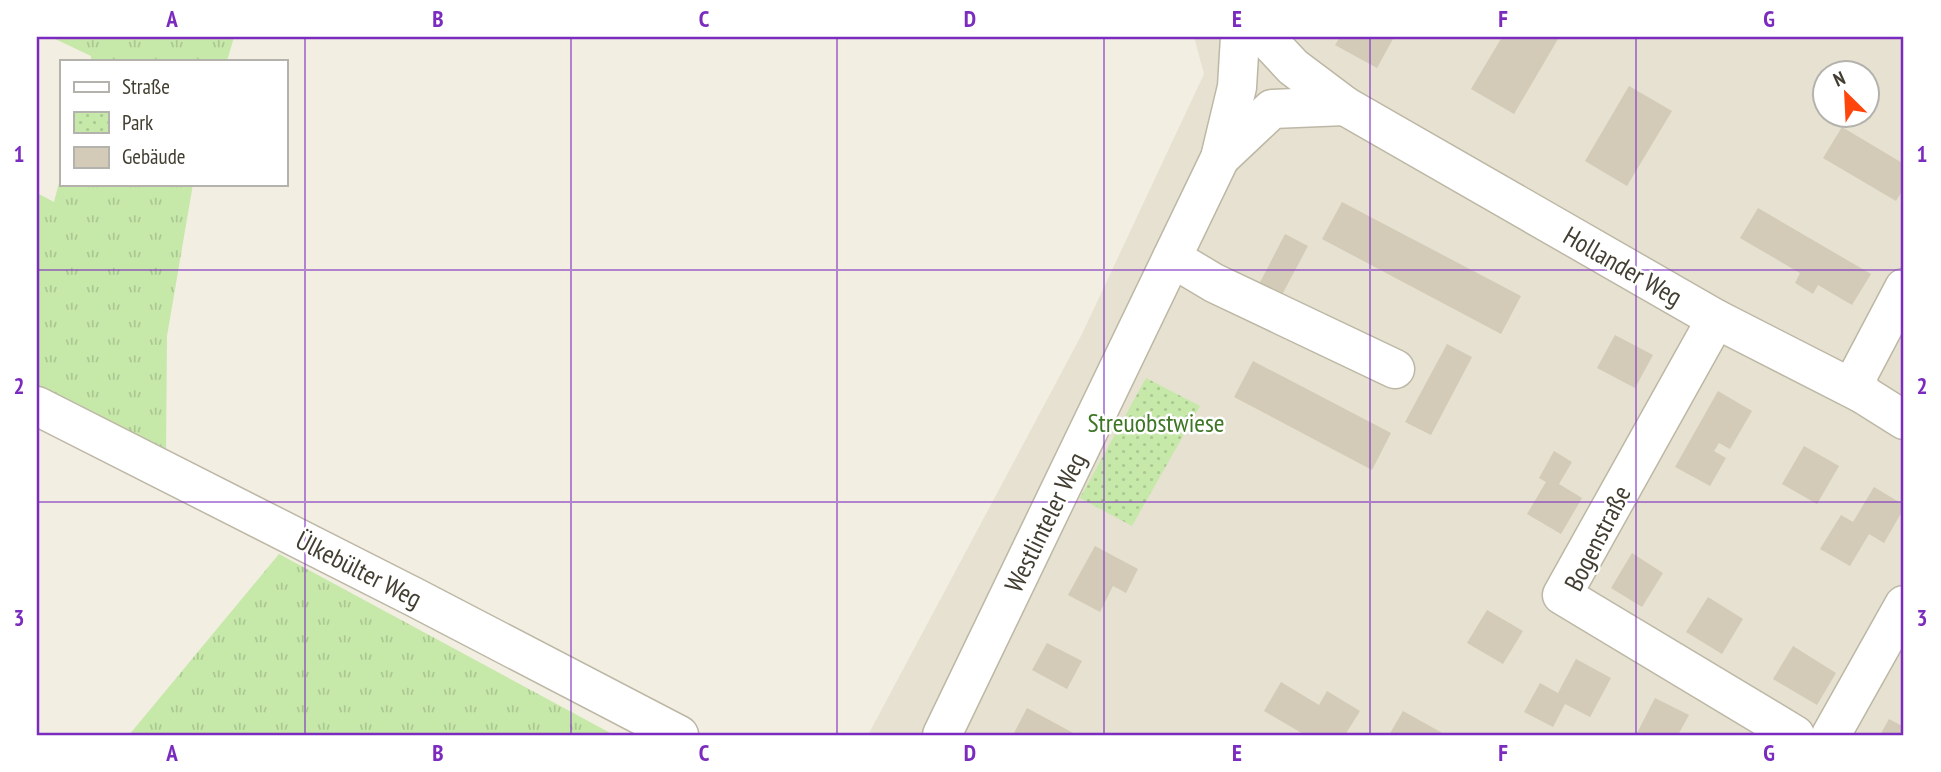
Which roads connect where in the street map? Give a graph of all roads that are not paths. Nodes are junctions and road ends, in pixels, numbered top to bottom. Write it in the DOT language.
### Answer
graph roads {
  1 [pos="1240,37"];
  2 [pos="1265,37"];
  3 [pos="1345,106"];
  4 [pos="1220,158"];
  5 [pos="1172,258"];
  6 [pos="1904,288"];
  7 [pos="1716,319"];
  8 [pos="1395,369"];
  9 [pos="1861,393"];
  10 [pos="37,406"];
  11 [pos="1904,420"];
  12 [pos="1904,605"];
  13 [pos="679,735"];
  14 [pos="942,735"];
  15 [pos="1794,735"];
  16 [pos="1831,735"];
  1 -- 4 [label="street, Westlinteler Weg"];
  2 -- 3 [label="street"];
  3 -- 4 [label="street, Westlinteler Weg"];
  3 -- 7 [label="street, Hollander Weg"];
  4 -- 5 [label="street, Westlinteler Weg"];
  5 -- 8 [label="street"];
  5 -- 14 [label="street, Westlinteler Weg"];
  6 -- 9 [label="street"];
  7 -- 9 [label="street, Hollander Weg"];
  7 -- 15 [label="street, Bogenstraße"];
  9 -- 11 [label="street, Hollander Weg"];
  10 -- 13 [label="street, Ülkebülter Weg"];
  12 -- 16 [label="street"];
}
